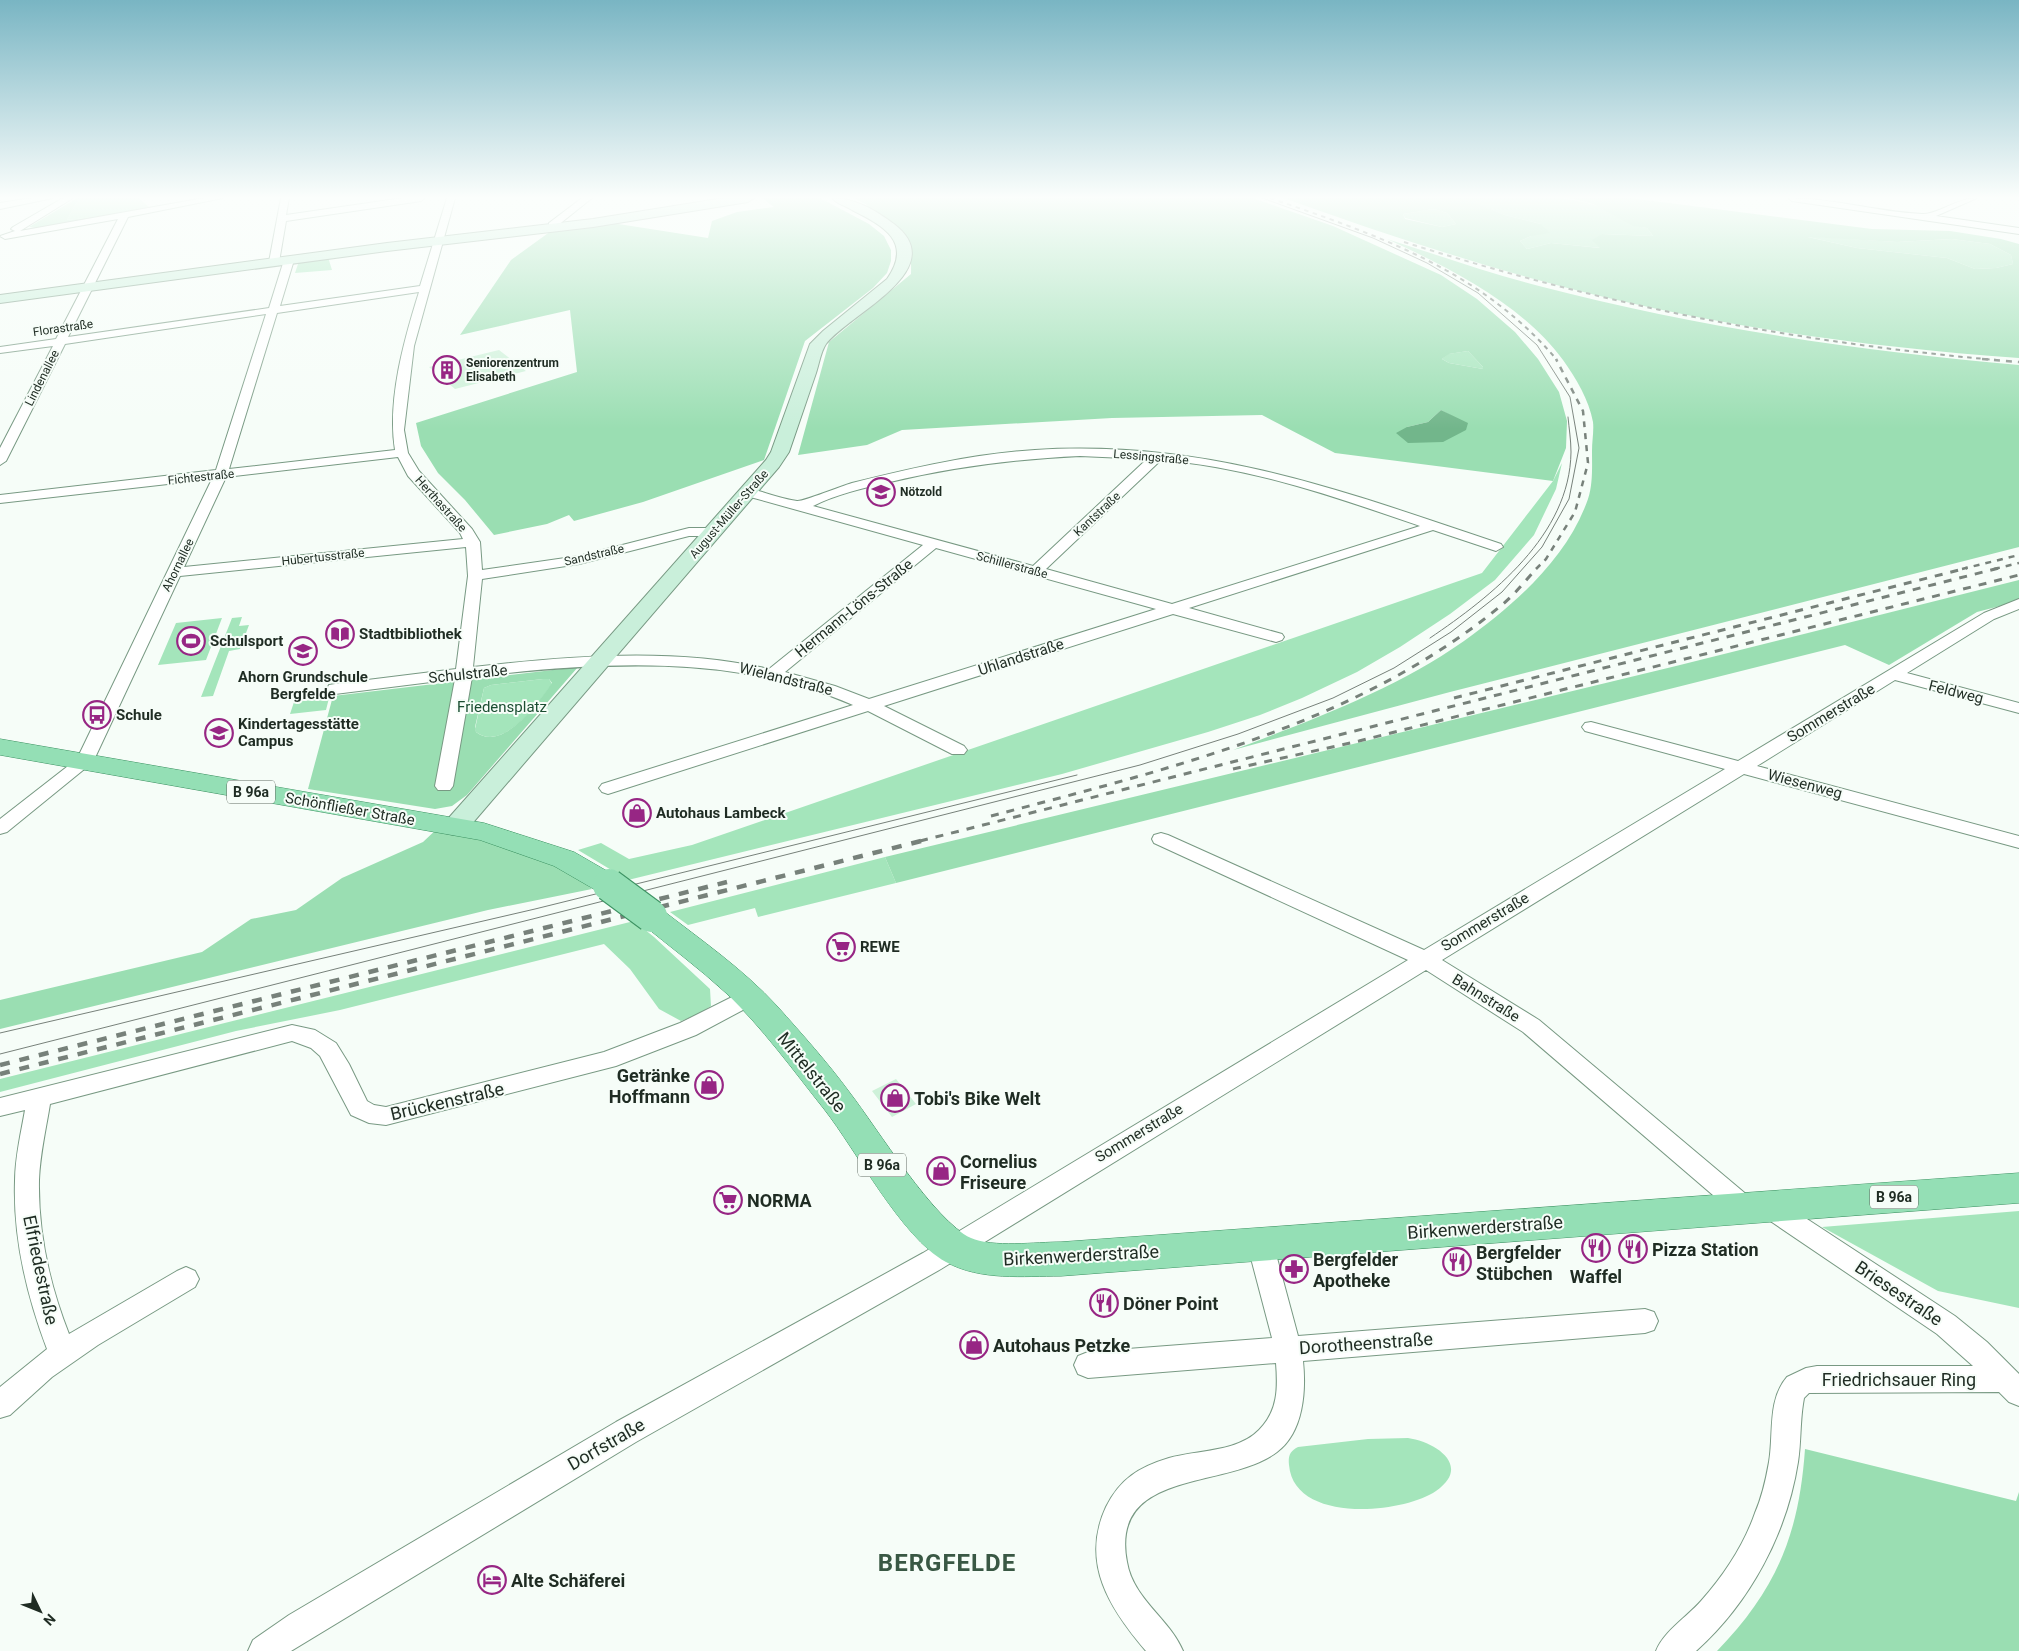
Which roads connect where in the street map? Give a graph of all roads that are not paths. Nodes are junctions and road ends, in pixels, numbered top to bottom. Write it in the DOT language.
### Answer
graph roads {
  1 [pos="94,275"];
  2 [pos="173,275"];
  3 [pos="284,275"];
  4 [pos="430,275"];
  5 [pos="897,275"];
  6 [pos="89,286"];
  7 [pos="426,288"];
  8 [pos="0,299"];
  9 [pos="272,310"];
  10 [pos="60,341"];
  11 [pos="0,350"];
  12 [pos="402,453"];
  13 [pos="1158,456"];
  14 [pos="0,461"];
  15 [pos="221,474"];
  16 [pos="748,492"];
  17 [pos="0,499"];
  18 [pos="801,506"];
  19 [pos="1433,526"];
  20 [pos="713,532"];
  21 [pos="473,542"];
  22 [pos="934,543"];
  23 [pos="1496,547"];
  24 [pos="1036,571"];
  25 [pos="174,572"];
  26 [pos="475,576"];
  27 [pos="2019,604"];
  28 [pos="1172,609"];
  29 [pos="1276,637"];
  30 [pos="601,660"];
  31 [pos="774,673"];
  32 [pos="464,674"];
  33 [pos="1894,676"];
  34 [pos="335,689"];
  35 [pos="867,706"];
  36 [pos="2019,708"];
  37 [pos="1592,727"];
  38 [pos="0,747"];
  39 [pos="958,750"];
  40 [pos="84,762"];
  41 [pos="1743,767"];
  42 [pos="444,786"];
  43 [pos="608,788"];
  44 [pos="455,827"];
  45 [pos="0,828"];
  46 [pos="1161,838"];
  47 [pos="2019,842"];
  48 [pos="651,916"];
  49 [pos="1424,959"];
  50 [pos="748,997"];
  51 [pos="39,1098"];
  52 [pos="0,1107"];
  53 [pos="2019,1188"];
  54 [pos="1756,1207"];
  55 [pos="1260,1243"];
  56 [pos="953,1247"];
  57 [pos="186,1279"];
  58 [pos="1644,1321"];
  59 [pos="1287,1349"];
  60 [pos="62,1352"];
  61 [pos="1088,1365"];
  62 [pos="2012,1386"];
  63 [pos="0,1405"];
  64 [pos="264,1651"];
  65 [pos="1167,1651"];
  66 [pos="1672,1651"];
  1 -- 6 [label="street, Lindenallee"];
  2 -- 6 [label="main road"];
  3 -- 9 [label="street, Ahornallee"];
  4 -- 7 [label="street, Herthastraße"];
  5 -- 16 [label="main road, August-Müller-Straße"];
  6 -- 8 [label="main road"];
  6 -- 10 [label="street, Lindenallee"];
  7 -- 9 [label="street, Florastraße"];
  7 -- 12 [label="street, Herthastraße"];
  9 -- 10 [label="street, Florastraße"];
  9 -- 15 [label="street, Ahornallee"];
  10 -- 11 [label="street, Florastraße"];
  10 -- 14 [label="street, Lindenallee"];
  12 -- 15 [label="street, Fichtestraße"];
  12 -- 21 [label="street, Herthastraße"];
  13 -- 18 [label="street, Lessingstraße"];
  13 -- 19 [label="street, Lessingstraße"];
  13 -- 24 [label="street, Kantstraße"];
  15 -- 17 [label="street, Fichtestraße"];
  15 -- 25 [label="street, Ahornallee"];
  16 -- 18 [label="street, Schillerstraße"];
  16 -- 20 [label="main road, August-Müller-Straße"];
  18 -- 22 [label="street, Schillerstraße"];
  19 -- 23 [label="street, Lessingstraße"];
  19 -- 28 [label="street, Uhlandstraße"];
  20 -- 26 [label="street, Sandstraße"];
  20 -- 30 [label="main road, August-Müller-Straße"];
  21 -- 25 [label="street, Hubertusstraße"];
  21 -- 26 [label="street, Herthastraße"];
  22 -- 24 [label="street, Schillerstraße"];
  22 -- 31 [label="street, Hermann-Löns-Straße"];
  24 -- 28 [label="street, Schillerstraße"];
  25 -- 40 [label="street, Ahornallee"];
  26 -- 32 [label="street, Herthastraße"];
  27 -- 33 [label="street, Sommerstraße"];
  28 -- 29 [label="street, Schillerstraße"];
  28 -- 35 [label="street, Uhlandstraße"];
  30 -- 31 [label="street, Wielandstraße"];
  30 -- 32 [label="street, Schulstraße"];
  30 -- 44 [label="main road, August-Müller-Straße"];
  31 -- 35 [label="street, Wielandstraße"];
  32 -- 34 [label="street, Schulstraße"];
  32 -- 42 [label="street, Herthastraße"];
  33 -- 36 [label="street, Feldweg"];
  33 -- 41 [label="street, Sommerstraße"];
  35 -- 39 [label="street, Wielandstraße"];
  35 -- 43 [label="street, Uhlandstraße"];
  37 -- 41 [label="street, Wiesenweg"];
  38 -- 40 [label="main road, Schönfließer Straße / B 96a"];
  40 -- 44 [label="main road, Schönfließer Straße / B 96a"];
  40 -- 45 [label="street, Ahornallee"];
  41 -- 47 [label="street, Wiesenweg"];
  41 -- 49 [label="street, Sommerstraße"];
  44 -- 48 [label="main road, Schönfließer Straße / B 96a, bridge"];
  46 -- 49 [label="street, Bahnstraße"];
  48 -- 50 [label="main road, Mittelstraße / B 96a"];
  49 -- 54 [label="street, Bahnstraße"];
  49 -- 56 [label="street, Sommerstraße"];
  50 -- 51 [label="street, Brückenstraße"];
  50 -- 56 [label="main road, Mittelstraße / B 96a"];
  51 -- 52 [label="street, Brückenstraße"];
  51 -- 60 [label="street, Elfriedestraße"];
  53 -- 54 [label="main road, Birkenwerderstraße / B 96a"];
  54 -- 55 [label="main road, Birkenwerderstraße / B 96a"];
  54 -- 62 [label="street, Briesestraße"];
  55 -- 56 [label="main road, Birkenwerderstraße / B 96a"];
  55 -- 59 [label="street"];
  56 -- 64 [label="street, Dorfstraße"];
  57 -- 60 [label="street"];
  58 -- 59 [label="street, Dorotheenstraße"];
  59 -- 61 [label="street, Dorotheenstraße"];
  59 -- 65 [label="street"];
  60 -- 63 [label="street"];
  62 -- 66 [label="street, Friedrichsauer Ring"];
}
